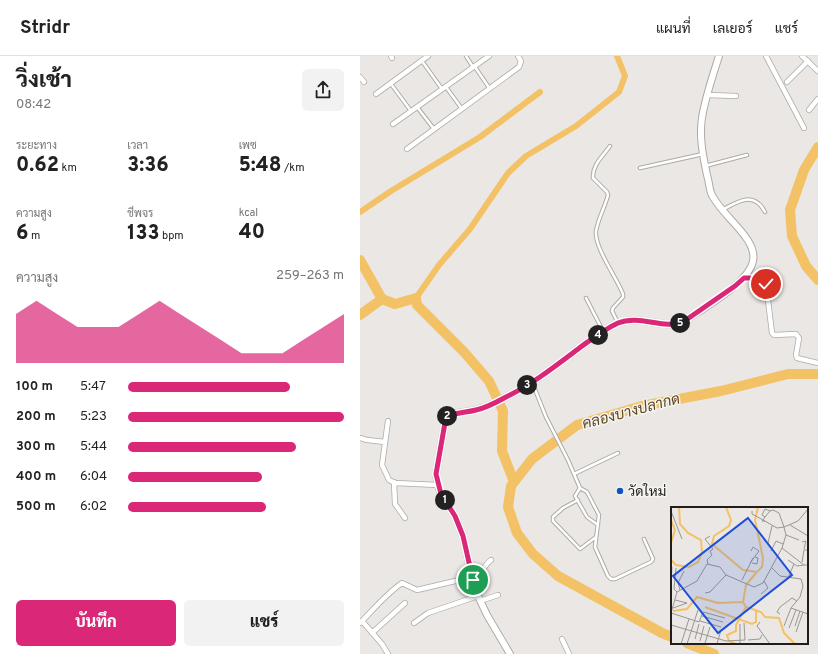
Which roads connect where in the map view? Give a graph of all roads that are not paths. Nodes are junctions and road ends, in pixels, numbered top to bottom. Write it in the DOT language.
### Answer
graph roads {
  1 [pos="428,56"];
  2 [pos="466,56"];
  3 [pos="489,56"];
  4 [pos="518,56"];
  5 [pos="719,56"];
  6 [pos="766,56"];
  7 [pos="802,56"];
  8 [pos="422,61"];
  9 [pos="808,61"];
  10 [pos="474,67"];
  11 [pos="818,71"];
  12 [pos="360,77"];
  13 [pos="364,82"];
  14 [pos="787,82"];
  15 [pos="391,83"];
  16 [pos="444,88"];
  17 [pos="490,89"];
  18 [pos="376,94"];
  19 [pos="708,95"];
  20 [pos="736,96"];
  21 [pos="818,99"];
  22 [pos="417,107"];
  23 [pos="462,109"];
  24 [pos="809,110"];
  25 [pos="411,111"];
  26 [pos="394,124"];
  27 [pos="804,128"];
  28 [pos="434,129"];
  29 [pos="610,146"];
  30 [pos="407,149"];
  31 [pos="703,154"];
  32 [pos="747,155"];
  33 [pos="705,166"];
  34 [pos="640,168"];
  35 [pos="721,210"];
  36 [pos="765,212"];
  37 [pos="744,278"];
  38 [pos="586,298"];
  39 [pos="618,323"];
  40 [pos="603,331"];
  41 [pos="818,363"];
  42 [pos="532,382"];
  43 [pos="388,421"];
  44 [pos="360,438"];
  45 [pos="385,442"];
  46 [pos="618,453"];
  47 [pos="574,474"];
  48 [pos="394,482"];
  49 [pos="438,485"];
  50 [pos="580,488"];
  51 [pos="578,500"];
  52 [pos="405,518"];
  53 [pos="598,526"];
  54 [pos="596,537"];
  55 [pos="644,540"];
  56 [pos="491,560"];
  57 [pos="473,579"];
  58 [pos="498,595"];
  59 [pos="479,598"];
  60 [pos="404,602"];
  61 [pos="361,622"];
  62 [pos="414,623"];
  63 [pos="372,633"];
  64 [pos="562,639"];
  65 [pos="388,654"];
  66 [pos="510,654"];
  67 [pos="568,654"];
  1 -- 8 [label="street"];
  2 -- 10 [label="lane"];
  3 -- 10 [label="street"];
  4 -- 17 [label="street"];
  5 -- 19 [label="street"];
  6 -- 27 [label="street"];
  7 -- 9 [label="street"];
  8 -- 15 [label="street"];
  8 -- 16 [label="lane"];
  9 -- 11 [label="street"];
  9 -- 14 [label="street"];
  10 -- 16 [label="street"];
  10 -- 17 [label="lane"];
  12 -- 13 [label="street"];
  15 -- 18 [label="street"];
  15 -- 25 [label="lane"];
  16 -- 22 [label="street"];
  16 -- 23 [label="lane"];
  17 -- 23 [label="street"];
  19 -- 20 [label="street"];
  19 -- 31 [label="street"];
  21 -- 24 [label="street"];
  22 -- 25 [label="street"];
  22 -- 28 [label="lane"];
  23 -- 28 [label="street"];
  25 -- 26 [label="street"];
  28 -- 30 [label="street"];
  29 -- 39 [label="lane"];
  31 -- 33 [label="street"];
  31 -- 34 [label="lane"];
  32 -- 33 [label="lane"];
  33 -- 35 [label="street"];
  35 -- 36 [label="lane"];
  35 -- 37 [label="street"];
  37 -- 39 [label="street"];
  37 -- 41 [label="street"];
  38 -- 40 [label="lane"];
  39 -- 40 [label="street"];
  40 -- 42 [label="street"];
  42 -- 47 [label="lane"];
  42 -- 49 [label="street"];
  43 -- 45 [label="street"];
  44 -- 45 [label="street"];
  45 -- 48 [label="street"];
  46 -- 47 [label="lane"];
  47 -- 50 [label="lane"];
  48 -- 49 [label="street"];
  48 -- 52 [label="street"];
  49 -- 57 [label="street"];
  50 -- 51 [label="lane"];
  50 -- 53 [label="lane"];
  51 -- 53 [label="lane"];
  51 -- 54 [label="lane"];
  53 -- 54 [label="lane"];
  54 -- 55 [label="lane"];
  56 -- 57 [label="street"];
  57 -- 59 [label="street"];
  57 -- 61 [label="street"];
  58 -- 59 [label="street"];
  59 -- 62 [label="street"];
  59 -- 66 [label="street"];
  60 -- 63 [label="street"];
  61 -- 63 [label="street"];
  63 -- 65 [label="street"];
  64 -- 67 [label="street"];
}
